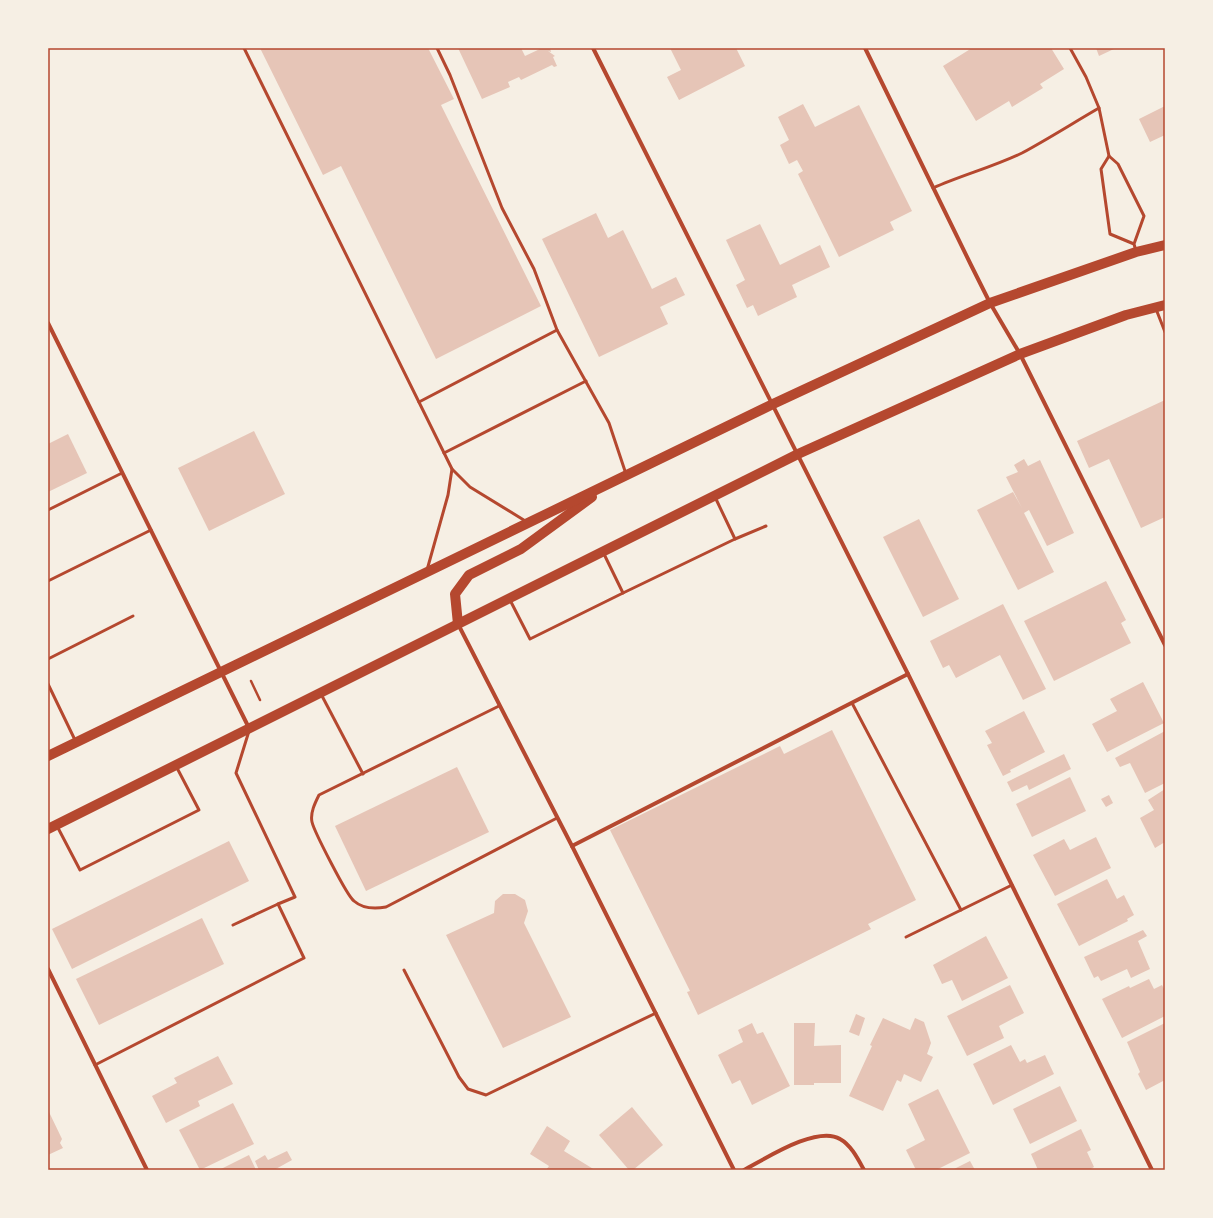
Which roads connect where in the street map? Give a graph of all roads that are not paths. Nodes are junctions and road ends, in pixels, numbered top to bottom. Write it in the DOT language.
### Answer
graph roads {
  1 [pos="244,48"];
  2 [pos="437,48"];
  3 [pos="593,48"];
  4 [pos="865,48"];
  5 [pos="1070,48"];
  6 [pos="1099,108"];
  7 [pos="1109,156"];
  8 [pos="933,188"];
  9 [pos="1165,245"];
  10 [pos="1135,248"];
  11 [pos="990,303"];
  12 [pos="1160,306"];
  13 [pos="48,323"];
  14 [pos="556,330"];
  15 [pos="1165,332"];
  16 [pos="1020,354"];
  17 [pos="586,381"];
  18 [pos="419,402"];
  19 [pos="773,404"];
  20 [pos="444,453"];
  21 [pos="798,454"];
  22 [pos="452,469"];
  23 [pos="122,473"];
  24 [pos="626,475"];
  25 [pos="611,482"];
  26 [pos="715,496"];
  27 [pos="48,510"];
  28 [pos="528,523"];
  29 [pos="766,526"];
  30 [pos="151,530"];
  31 [pos="735,539"];
  32 [pos="602,551"];
  33 [pos="426,572"];
  34 [pos="48,581"];
  35 [pos="624,593"];
  36 [pos="509,598"];
  37 [pos="133,616"];
  38 [pos="458,624"];
  39 [pos="1165,645"];
  40 [pos="48,660"];
  41 [pos="221,672"];
  42 [pos="908,674"];
  43 [pos="48,684"];
  44 [pos="321,693"];
  45 [pos="852,703"];
  46 [pos="499,706"];
  47 [pos="250,728"];
  48 [pos="77,742"];
  49 [pos="48,756"];
  50 [pos="176,765"];
  51 [pos="363,774"];
  52 [pos="558,818"];
  53 [pos="52,827"];
  54 [pos="572,846"];
  55 [pos="1012,885"];
  56 [pos="278,904"];
  57 [pos="961,910"];
  58 [pos="233,925"];
  59 [pos="906,937"];
  60 [pos="48,969"];
  61 [pos="404,970"];
  62 [pos="656,1013"];
  63 [pos="95,1065"];
  64 [pos="147,1170"];
  65 [pos="734,1170"];
  66 [pos="744,1170"];
  67 [pos="864,1170"];
  68 [pos="1152,1170"];
  1 -- 18 [label="lane"];
  2 -- 14 [label="lane"];
  3 -- 19 [label="street"];
  4 -- 8 [label="street"];
  5 -- 6 [label="lane"];
  6 -- 7 [label="lane"];
  6 -- 8 [label="lane"];
  7 -- 10 [label="lane"];
  7 -- 10 [label="lane"];
  8 -- 11 [label="street"];
  9 -- 10 [label="main road"];
  10 -- 11 [label="main road"];
  11 -- 16 [label="street"];
  11 -- 19 [label="main road"];
  12 -- 15 [label="lane"];
  12 -- 16 [label="main road"];
  13 -- 23 [label="street"];
  14 -- 17 [label="lane"];
  14 -- 18 [label="lane"];
  16 -- 21 [label="main road"];
  16 -- 39 [label="street"];
  17 -- 20 [label="lane"];
  17 -- 24 [label="lane"];
  18 -- 20 [label="lane"];
  19 -- 21 [label="street"];
  19 -- 24 [label="main road"];
  20 -- 22 [label="lane"];
  21 -- 26 [label="main road"];
  21 -- 42 [label="street"];
  22 -- 28 [label="lane"];
  22 -- 33 [label="lane"];
  23 -- 27 [label="lane"];
  23 -- 30 [label="street"];
  24 -- 25 [label="main road"];
  25 -- 28 [label="main road"];
  25 -- 38 [label="main road"];
  26 -- 31 [label="lane"];
  26 -- 32 [label="main road"];
  28 -- 33 [label="main road"];
  29 -- 31 [label="lane"];
  30 -- 34 [label="lane"];
  30 -- 41 [label="street"];
  31 -- 35 [label="lane"];
  32 -- 35 [label="lane"];
  32 -- 36 [label="main road"];
  33 -- 41 [label="main road"];
  35 -- 36 [label="lane"];
  36 -- 38 [label="main road"];
  37 -- 40 [label="lane"];
  38 -- 44 [label="main road"];
  38 -- 46 [label="street"];
  41 -- 47 [label="street"];
  41 -- 48 [label="main road"];
  42 -- 45 [label="street"];
  42 -- 55 [label="street"];
  43 -- 48 [label="lane"];
  44 -- 47 [label="main road"];
  44 -- 51 [label="lane"];
  45 -- 54 [label="street"];
  45 -- 57 [label="lane"];
  46 -- 51 [label="lane"];
  46 -- 52 [label="street"];
  47 -- 50 [label="main road"];
  47 -- 56 [label="lane"];
  48 -- 49 [label="main road"];
  50 -- 53 [label="main road"];
  50 -- 53 [label="lane"];
  51 -- 52 [label="lane"];
  52 -- 54 [label="street"];
  54 -- 62 [label="street"];
  55 -- 57 [label="lane"];
  55 -- 68 [label="street"];
  56 -- 58 [label="lane"];
  56 -- 63 [label="lane"];
  57 -- 59 [label="lane"];
  60 -- 63 [label="street"];
  61 -- 62 [label="lane"];
  62 -- 65 [label="street"];
  63 -- 64 [label="street"];
  66 -- 67 [label="street"];
}
